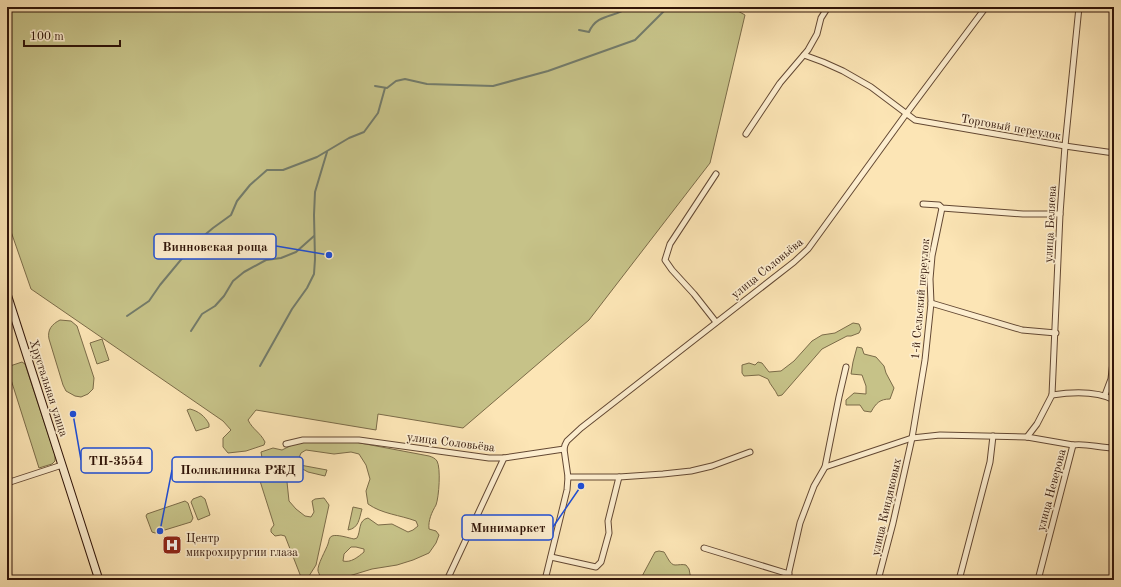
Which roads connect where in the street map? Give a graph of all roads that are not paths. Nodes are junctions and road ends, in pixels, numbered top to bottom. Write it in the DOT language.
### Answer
graph roads {
  1 [pos="828,7"];
  2 [pos="986,7"];
  3 [pos="1079,7"];
  4 [pos="804,55"];
  5 [pos="906,114"];
  6 [pos="746,134"];
  7 [pos="1065,146"];
  8 [pos="1114,153"];
  9 [pos="716,174"];
  10 [pos="923,204"];
  11 [pos="942,208"];
  12 [pos="1060,214"];
  13 [pos="7,294"];
  14 [pos="931,303"];
  15 [pos="716,322"];
  16 [pos="1056,333"];
  17 [pos="1114,353"];
  18 [pos="846,367"];
  19 [pos="1052,395"];
  20 [pos="1105,395"];
  21 [pos="1114,400"];
  22 [pos="993,436"];
  23 [pos="1027,436"];
  24 [pos="912,438"];
  25 [pos="286,444"];
  26 [pos="1073,445"];
  27 [pos="1114,448"];
  28 [pos="564,449"];
  29 [pos="750,452"];
  30 [pos="504,458"];
  31 [pos="62,465"];
  32 [pos="825,467"];
  33 [pos="619,476"];
  34 [pos="568,477"];
  35 [pos="7,483"];
  36 [pos="704,548"];
  37 [pos="551,557"];
  38 [pos="788,574"];
  39 [pos="99,580"];
  40 [pos="447,580"];
  41 [pos="545,580"];
  42 [pos="787,580"];
  43 [pos="878,580"];
  44 [pos="958,580"];
  45 [pos="1038,580"];
  1 -- 4 [label="street"];
  2 -- 5 [label="street, улица Соловьёва"];
  3 -- 7 [label="street, улица Беляева"];
  4 -- 5 [label="street, Торговый переулок"];
  4 -- 6 [label="street"];
  5 -- 7 [label="street, Торговый переулок"];
  5 -- 15 [label="street, улица Соловьёва"];
  7 -- 8 [label="street, Торговый переулок"];
  7 -- 12 [label="street, улица Беляева"];
  9 -- 15 [label="street"];
  10 -- 11 [label="street"];
  11 -- 12 [label="street"];
  11 -- 14 [label="street, 1-й Сельский переулок"];
  12 -- 16 [label="street, улица Беляева"];
  13 -- 31 [label="main road, Хрустальная улица"];
  14 -- 16 [label="street"];
  14 -- 24 [label="street, 1-й Сельский переулок"];
  15 -- 28 [label="street, улица Соловьёва"];
  16 -- 19 [label="street, улица Беляева"];
  17 -- 20 [label="street"];
  18 -- 32 [label="street"];
  19 -- 20 [label="street"];
  19 -- 23 [label="street, улица Беляева"];
  20 -- 21 [label="street"];
  22 -- 23 [label="street"];
  22 -- 24 [label="street"];
  22 -- 44 [label="street"];
  23 -- 26 [label="street"];
  24 -- 32 [label="street"];
  24 -- 43 [label="street, улица Киндяковых"];
  25 -- 30 [label="street, улица Соловьёва"];
  26 -- 27 [label="street, улица Неверова"];
  26 -- 45 [label="street, улица Неверова"];
  28 -- 30 [label="street, улица Соловьёва"];
  28 -- 34 [label="street"];
  29 -- 33 [label="street"];
  30 -- 40 [label="street"];
  31 -- 35 [label="street"];
  31 -- 39 [label="main road, Хрустальная улица"];
  32 -- 38 [label="street"];
  33 -- 34 [label="street"];
  33 -- 37 [label="street"];
  34 -- 37 [label="street"];
  36 -- 38 [label="street"];
  37 -- 41 [label="street"];
  38 -- 42 [label="street"];
}
